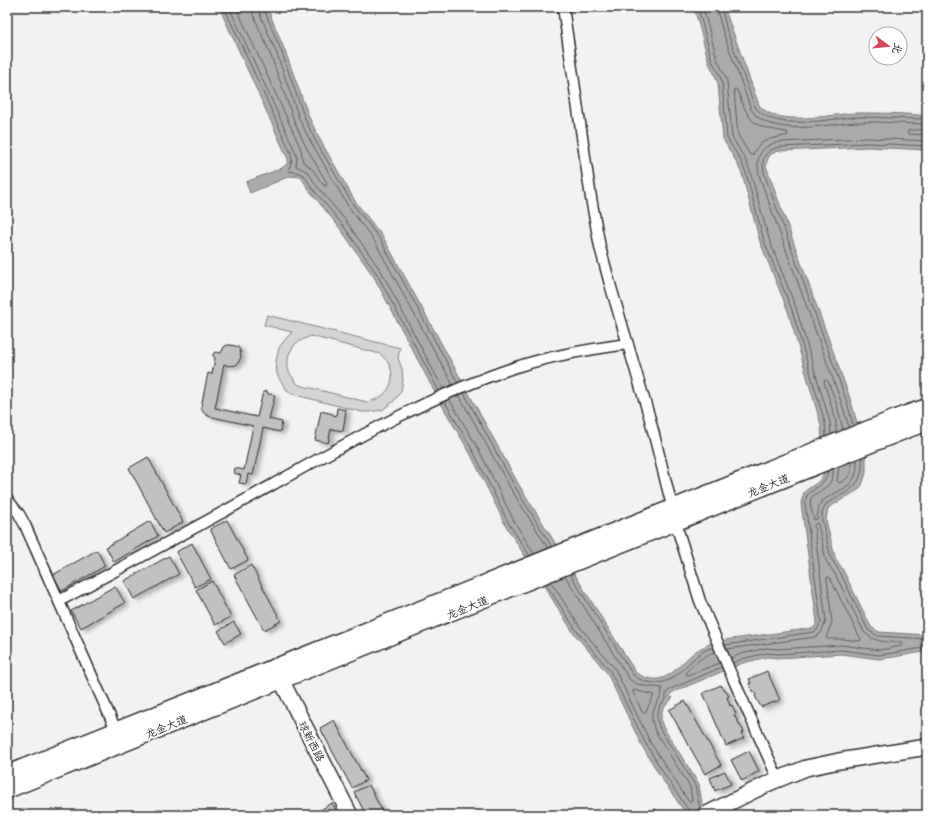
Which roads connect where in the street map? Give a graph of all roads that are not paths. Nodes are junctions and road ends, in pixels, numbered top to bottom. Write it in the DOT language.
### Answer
graph roads {
  1 [pos="563,7"];
  2 [pos="628,344"];
  3 [pos="927,407"];
  4 [pos="927,422"];
  5 [pos="869,437"];
  6 [pos="7,500"];
  7 [pos="675,515"];
  8 [pos="59,601"];
  9 [pos="278,674"];
  10 [pos="116,730"];
  11 [pos="927,747"];
  12 [pos="7,774"];
  13 [pos="778,779"];
  14 [pos="7,790"];
  15 [pos="707,814"];
  16 [pos="350,815"];
  1 -- 2 [label="street"];
  2 -- 7 [label="street"];
  2 -- 8 [label="street"];
  3 -- 5 [label="main road, 龙金大道"];
  4 -- 5 [label="main road, 龙金大道"];
  5 -- 7 [label="main road, 龙金大道"];
  6 -- 8 [label="street"];
  7 -- 9 [label="main road, 龙金大道"];
  7 -- 13 [label="street"];
  8 -- 10 [label="street"];
  9 -- 10 [label="main road, 龙金大道"];
  9 -- 14 [label="main road, 龙金大道"];
  9 -- 16 [label="street, 球新西路"];
  10 -- 12 [label="main road, 龙金大道"];
  11 -- 13 [label="street"];
  13 -- 15 [label="street"];
}
